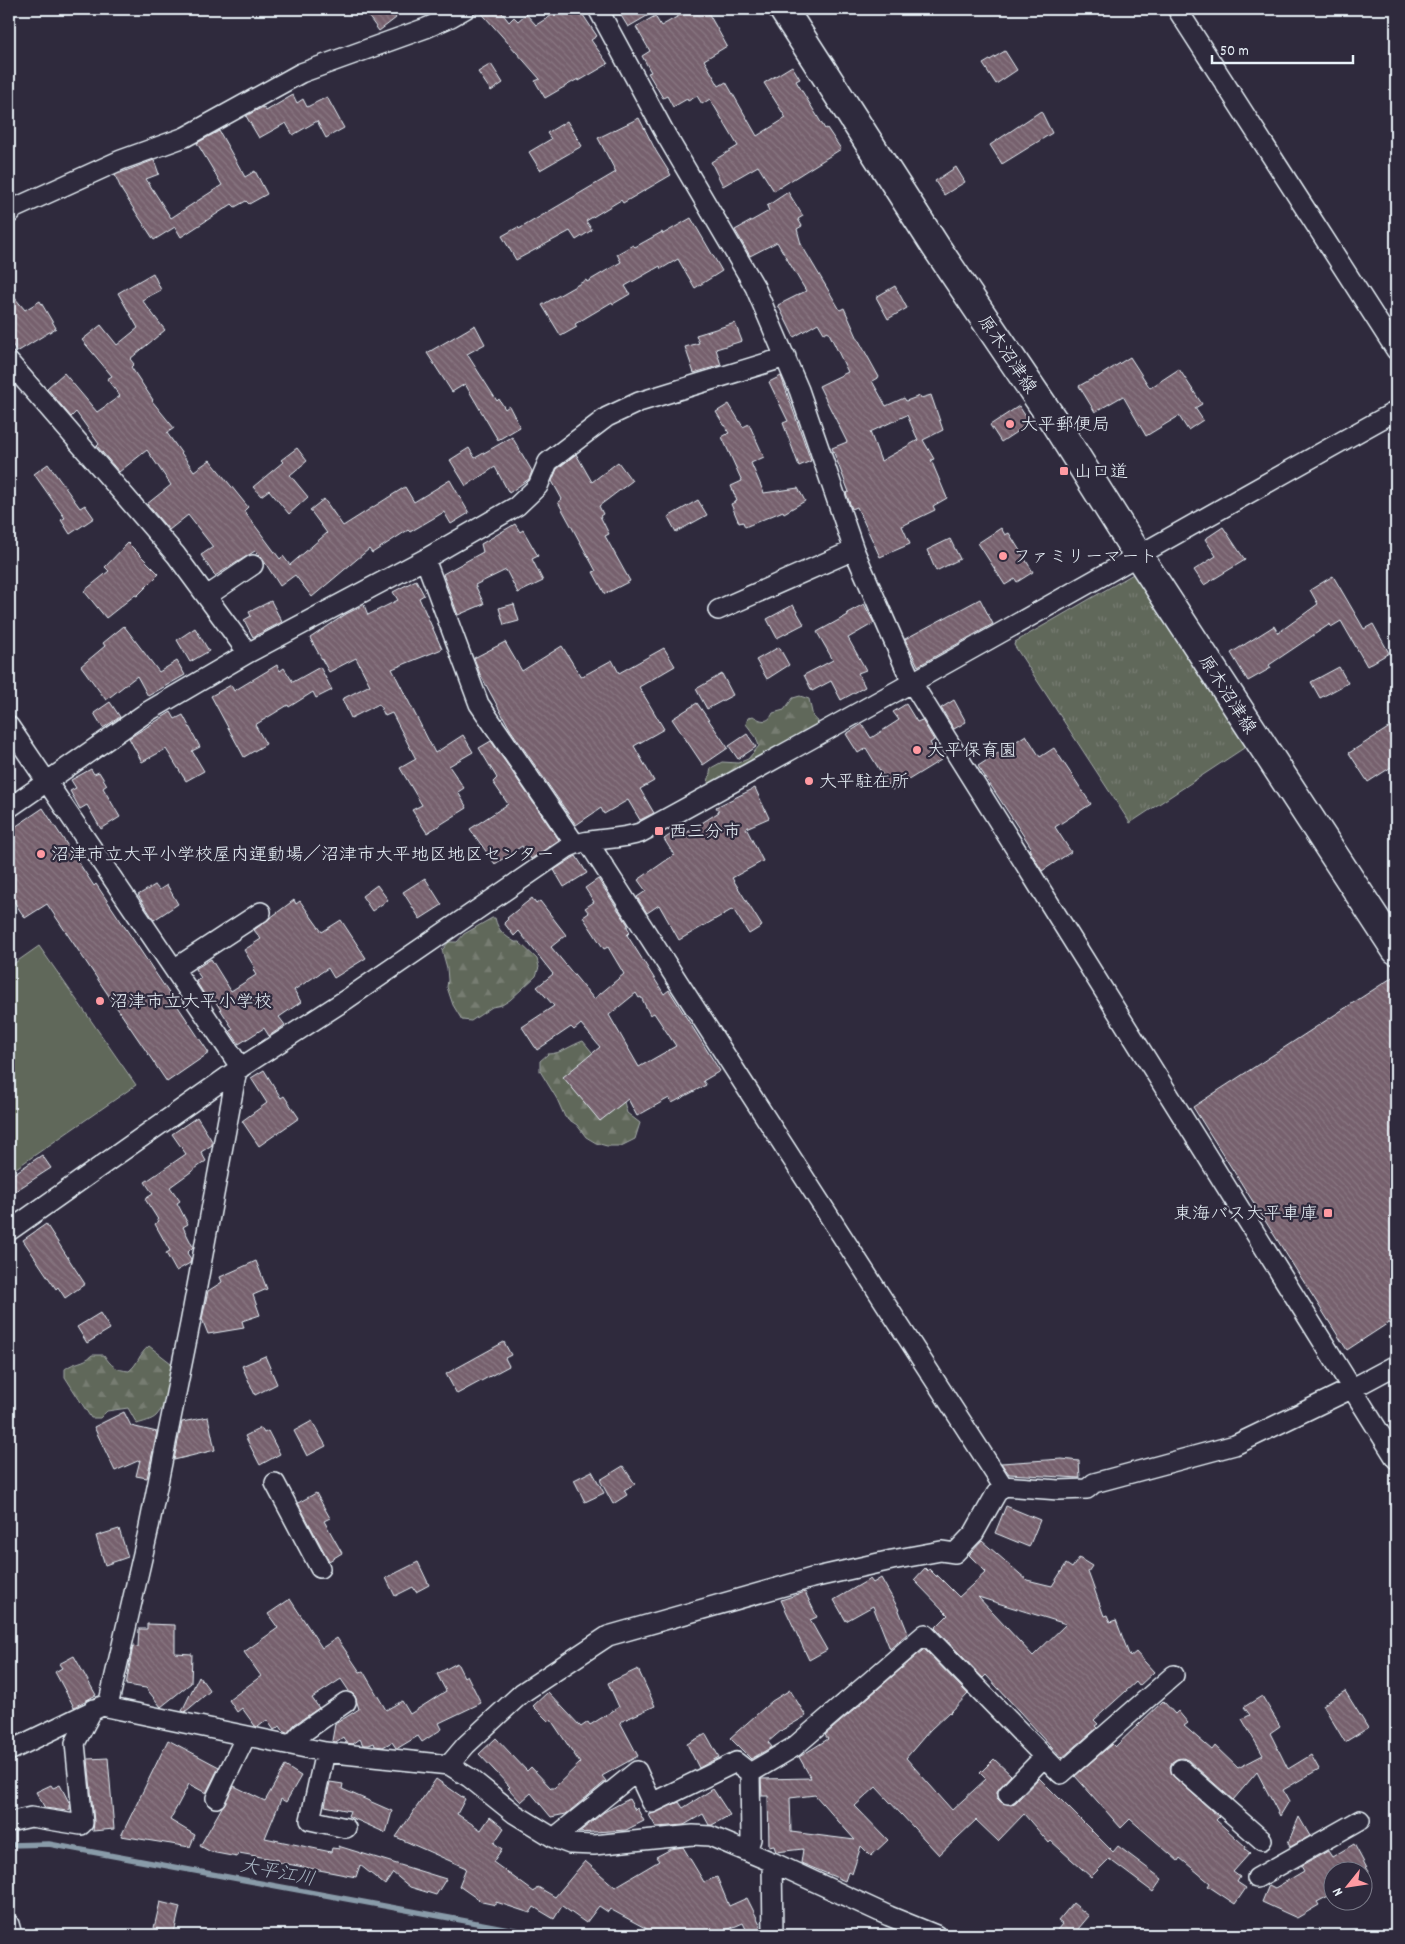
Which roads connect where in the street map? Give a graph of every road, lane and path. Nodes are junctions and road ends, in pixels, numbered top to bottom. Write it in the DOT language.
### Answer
graph roads {
  1 [pos="465,9"];
  2 [pos="598,9"];
  3 [pos="783,9"];
  4 [pos="1178,9"];
  5 [pos="9,214"];
  6 [pos="1396,350"];
  7 [pos="786,357"];
  8 [pos="9,362"];
  9 [pos="15,383"];
  10 [pos="1396,411"];
  11 [pos="854,550"];
  12 [pos="1138,555"];
  13 [pos="425,559"];
  14 [pos="253,565"];
  15 [pos="207,596"];
  16 [pos="718,610"];
  17 [pos="248,653"];
  18 [pos="912,682"];
  19 [pos="9,726"];
  20 [pos="46,780"];
  21 [pos="9,808"];
  22 [pos="582,843"];
  23 [pos="261,912"];
  24 [pos="1396,950"];
  25 [pos="174,969"];
  26 [pos="239,1069"];
  27 [pos="9,1231"];
  28 [pos="1396,1366"];
  29 [pos="1353,1388"];
  30 [pos="1396,1459"];
  31 [pos="275,1483"];
  32 [pos="1003,1486"];
  33 [pos="320,1568"];
  34 [pos="1174,1675"];
  35 [pos="346,1702"];
  36 [pos="100,1707"];
  37 [pos="246,1736"];
  38 [pos="292,1744"];
  39 [pos="9,1751"];
  40 [pos="325,1752"];
  41 [pos="1044,1757"];
  42 [pos="449,1765"];
  43 [pos="1181,1769"];
  44 [pos="750,1773"];
  45 [pos="1008,1794"];
  46 [pos="216,1798"];
  47 [pos="1360,1820"];
  48 [pos="9,1822"];
  49 [pos="346,1828"];
  50 [pos="554,1838"];
  51 [pos="1262,1840"];
  52 [pos="747,1851"];
  53 [pos="772,1862"];
  54 [pos="1257,1878"];
  55 [pos="9,1924"];
  56 [pos="12,1935"];
  57 [pos="773,1935"];
  58 [pos="936,1935"];
  1 -- 5 [label="street"];
  2 -- 7 [label="street"];
  3 -- 12 [label="main road, 原木沼津線"];
  4 -- 6 [label="street"];
  7 -- 11 [label="street"];
  7 -- 13 [label="street"];
  8 -- 9 [label="street"];
  9 -- 15 [label="street"];
  10 -- 12 [label="street"];
  11 -- 16 [label="street"];
  11 -- 18 [label="street"];
  12 -- 18 [label="street"];
  12 -- 24 [label="main road, 原木沼津線"];
  13 -- 17 [label="street"];
  13 -- 22 [label="street"];
  14 -- 15 [label="street"];
  15 -- 17 [label="street"];
  17 -- 20 [label="street"];
  18 -- 22 [label="street"];
  18 -- 29 [label="street"];
  19 -- 20 [label="street"];
  20 -- 21 [label="street"];
  20 -- 25 [label="street"];
  22 -- 26 [label="street"];
  22 -- 32 [label="street"];
  23 -- 25 [label="street"];
  25 -- 26 [label="street"];
  26 -- 27 [label="street"];
  26 -- 36 [label="street"];
  28 -- 29 [label="street"];
  29 -- 30 [label="street"];
  29 -- 32 [label="street"];
  31 -- 33 [label="street"];
  32 -- 42 [label="street"];
  34 -- 41 [label="street"];
  35 -- 38 [label="street"];
  36 -- 37 [label="street"];
  36 -- 39 [label="street"];
  36 -- 48 [label="street"];
  37 -- 38 [label="street"];
  37 -- 46 [label="street"];
  38 -- 40 [label="street"];
  40 -- 42 [label="street"];
  40 -- 49 [label="street"];
  41 -- 44 [label="street"];
  41 -- 45 [label="street"];
  42 -- 50 [label="street"];
  43 -- 51 [label="street"];
  44 -- 50 [label="street"];
  44 -- 52 [label="street"];
  47 -- 54 [label="street"];
  50 -- 52 [label="street"];
  52 -- 53 [label="street"];
  53 -- 57 [label="street"];
  53 -- 58 [label="street"];
  55 -- 56 [label="street"];
}
